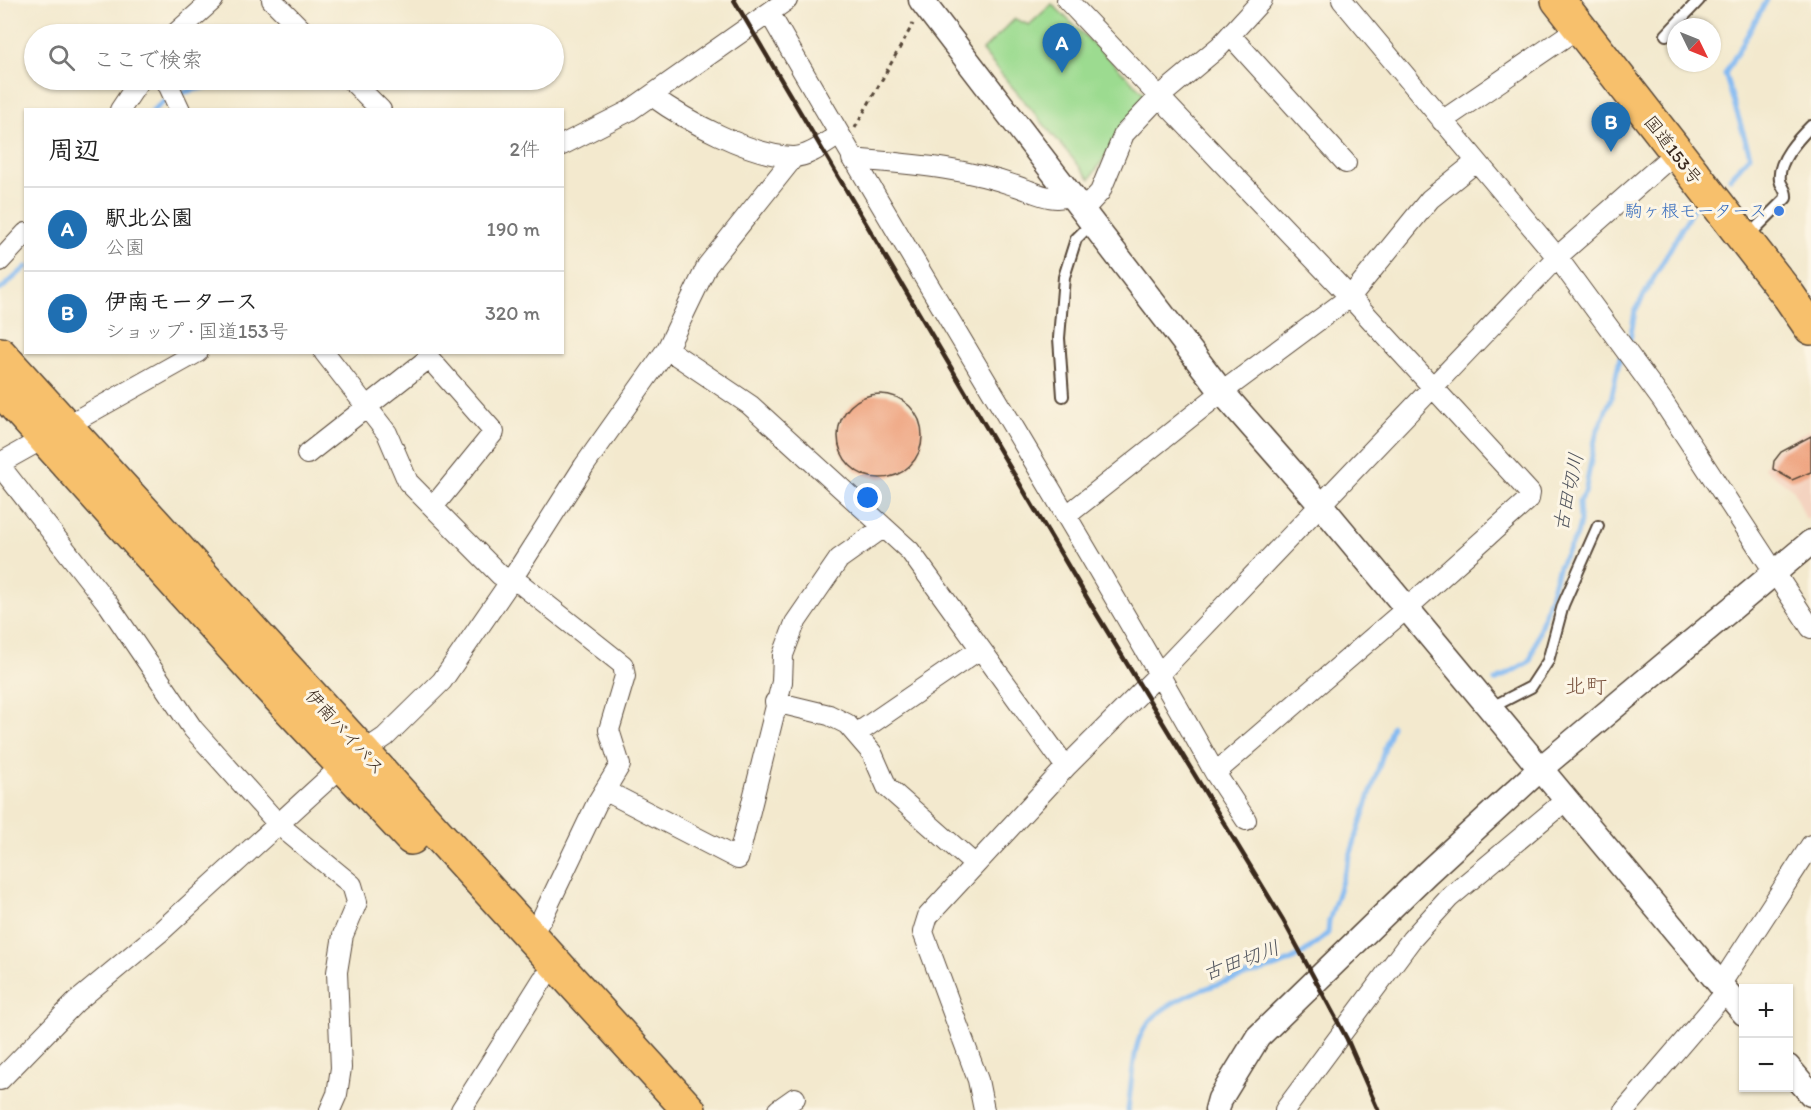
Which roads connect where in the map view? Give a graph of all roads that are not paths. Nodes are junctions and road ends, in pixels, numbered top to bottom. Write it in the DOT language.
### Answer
graph roads {
  1 [pos="213,0"];
  2 [pos="272,0"];
  3 [pos="786,0"];
  4 [pos="1067,0"];
  5 [pos="1262,0"];
  6 [pos="1342,0"];
  7 [pos="1558,0"];
  8 [pos="1699,0"];
  9 [pos="923,2"];
  10 [pos="770,14"];
  11 [pos="186,24"];
  12 [pos="296,24"];
  13 [pos="1578,28"];
  14 [pos="1230,35"];
  15 [pos="1666,35"];
  16 [pos="133,90"];
  17 [pos="171,90"];
  18 [pos="361,90"];
  19 [pos="652,96"];
  20 [pos="1158,98"];
  21 [pos="121,108"];
  22 [pos="179,108"];
  23 [pos="379,108"];
  24 [pos="1442,121"];
  25 [pos="1811,126"];
  26 [pos="564,144"];
  27 [pos="845,147"];
  28 [pos="1675,153"];
  29 [pos="794,157"];
  30 [pos="1476,162"];
  31 [pos="1346,163"];
  32 [pos="1083,208"];
  33 [pos="24,235"];
  34 [pos="1744,240"];
  35 [pos="1557,257"];
  36 [pos="0,261"];
  37 [pos="1350,297"];
  38 [pos="1811,328"];
  39 [pos="667,349"];
  40 [pos="0,354"];
  41 [pos="194,354"];
  42 [pos="326,354"];
  43 [pos="1432,387"];
  44 [pos="0,389"];
  45 [pos="1222,392"];
  46 [pos="1063,396"];
  47 [pos="367,407"];
  48 [pos="55,433"];
  49 [pos="307,454"];
  50 [pos="0,464"];
  51 [pos="1320,504"];
  52 [pos="433,507"];
  53 [pos="1066,516"];
  54 [pos="1599,526"];
  55 [pos="884,527"];
  56 [pos="1811,542"];
  57 [pos="1773,574"];
  58 [pos="512,579"];
  59 [pos="1407,609"];
  60 [pos="1811,628"];
  61 [pos="980,649"];
  62 [pos="1160,673"];
  63 [pos="775,702"];
  64 [pos="1489,708"];
  65 [pos="856,734"];
  66 [pos="353,759"];
  67 [pos="1066,767"];
  68 [pos="1540,769"];
  69 [pos="1215,773"];
  70 [pos="606,791"];
  71 [pos="1566,800"];
  72 [pos="1246,820"];
  73 [pos="279,825"];
  74 [pos="1811,845"];
  75 [pos="974,864"];
  76 [pos="531,936"];
  77 [pos="543,979"];
  78 [pos="1723,989"];
  79 [pos="1739,1008"];
  80 [pos="1793,1073"];
  81 [pos="0,1080"];
  82 [pos="1811,1094"];
  83 [pos="795,1098"];
  84 [pos="330,1110"];
  85 [pos="461,1110"];
  86 [pos="663,1110"];
  87 [pos="689,1110"];
  88 [pos="778,1110"];
  89 [pos="984,1110"];
  90 [pos="1217,1110"];
  91 [pos="1285,1110"];
  92 [pos="1626,1110"];
  1 -- 11 [label="street"];
  2 -- 12 [label="street"];
  3 -- 10 [label="street"];
  4 -- 20 [label="street"];
  5 -- 14 [label="street"];
  6 -- 24 [label="street"];
  7 -- 13 [label="highway, 国道153号"];
  8 -- 15 [label="lane"];
  9 -- 32 [label="street"];
  10 -- 19 [label="street"];
  10 -- 27 [label="street"];
  13 -- 24 [label="street"];
  13 -- 28 [label="highway, 国道153号"];
  14 -- 20 [label="street"];
  14 -- 31 [label="street"];
  16 -- 21 [label="street"];
  17 -- 22 [label="street"];
  18 -- 23 [label="street"];
  19 -- 26 [label="street"];
  19 -- 29 [label="street"];
  20 -- 32 [label="street"];
  20 -- 37 [label="street"];
  24 -- 30 [label="street"];
  25 -- 34 [label="lane"];
  27 -- 29 [label="street"];
  27 -- 32 [label="street"];
  27 -- 53 [label="street"];
  28 -- 34 [label="highway, 国道153号"];
  28 -- 35 [label="street"];
  29 -- 39 [label="street"];
  30 -- 35 [label="street"];
  30 -- 37 [label="street"];
  32 -- 45 [label="street"];
  32 -- 46 [label="lane"];
  33 -- 36 [label="street"];
  34 -- 38 [label="highway, 国道153号"];
  35 -- 43 [label="street"];
  35 -- 57 [label="street"];
  37 -- 43 [label="street"];
  37 -- 45 [label="street"];
  39 -- 55 [label="street"];
  39 -- 58 [label="street"];
  40 -- 48 [label="highway, 伊南バイパス"];
  41 -- 48 [label="street"];
  42 -- 47 [label="street"];
  43 -- 51 [label="street"];
  43 -- 59 [label="street"];
  44 -- 48 [label="highway, 伊南バイパス"];
  45 -- 51 [label="street"];
  45 -- 53 [label="street"];
  47 -- 49 [label="street"];
  47 -- 52 [label="street"];
  47 -- 52 [label="street"];
  48 -- 50 [label="street"];
  48 -- 66 [label="highway, 伊南バイパス"];
  50 -- 73 [label="street"];
  51 -- 59 [label="street"];
  51 -- 62 [label="street"];
  52 -- 58 [label="street"];
  53 -- 62 [label="street"];
  54 -- 64 [label="lane"];
  55 -- 61 [label="street"];
  55 -- 63 [label="street"];
  56 -- 57 [label="street"];
  57 -- 60 [label="street"];
  57 -- 68 [label="street"];
  58 -- 66 [label="street"];
  58 -- 70 [label="street"];
  59 -- 64 [label="street"];
  59 -- 69 [label="street"];
  61 -- 65 [label="street"];
  61 -- 67 [label="street"];
  62 -- 67 [label="street"];
  62 -- 69 [label="street"];
  63 -- 65 [label="street"];
  63 -- 70 [label="street"];
  64 -- 68 [label="street"];
  65 -- 75 [label="street"];
  66 -- 73 [label="street"];
  66 -- 76 [label="highway, 伊南バイパス"];
  66 -- 77 [label="highway, 伊南バイパス"];
  67 -- 75 [label="street"];
  68 -- 71 [label="street"];
  68 -- 90 [label="street"];
  69 -- 72 [label="street"];
  70 -- 76 [label="street"];
  71 -- 78 [label="street"];
  71 -- 91 [label="street"];
  73 -- 81 [label="street"];
  73 -- 84 [label="street"];
  74 -- 78 [label="street"];
  75 -- 89 [label="street"];
  76 -- 87 [label="highway, 伊南バイパス"];
  77 -- 85 [label="street"];
  77 -- 86 [label="highway, 伊南バイパス"];
  78 -- 79 [label="street"];
  78 -- 92 [label="street"];
  80 -- 82 [label="street"];
  83 -- 88 [label="street"];
}
